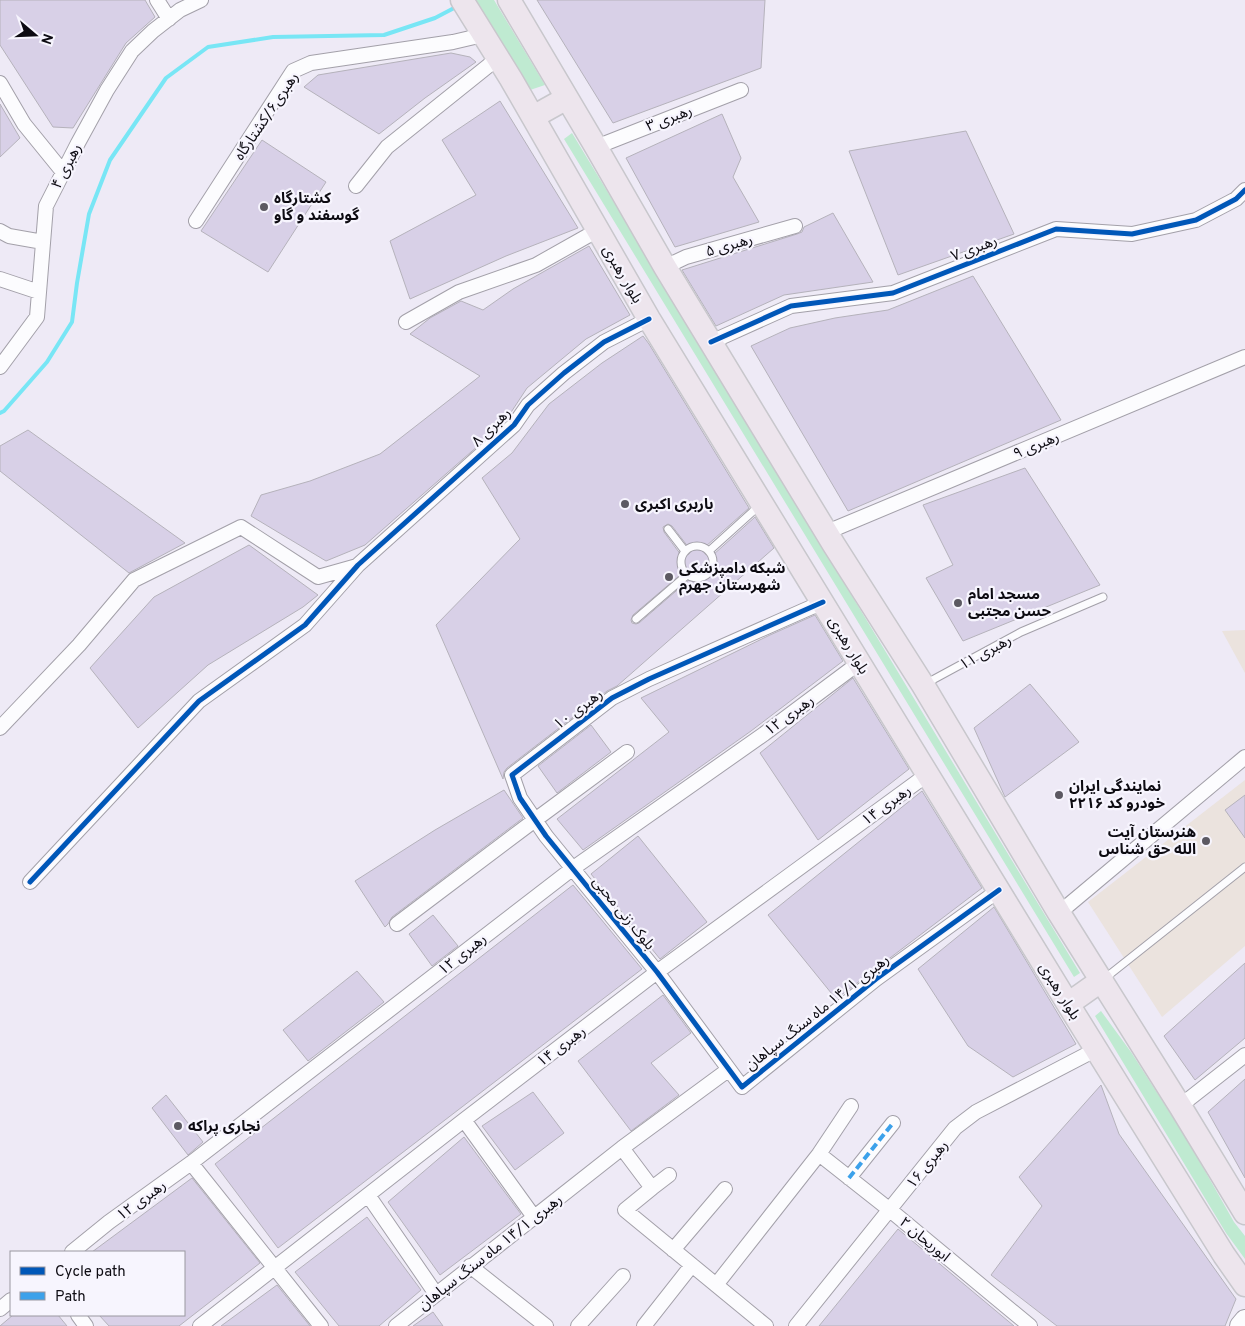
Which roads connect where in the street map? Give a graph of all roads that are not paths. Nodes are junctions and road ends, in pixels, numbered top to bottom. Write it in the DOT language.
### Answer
graph roads {
  1 [pos="157,0"];
  2 [pos="201,0"];
  3 [pos="462,0"];
  4 [pos="509,0"];
  5 [pos="169,19"];
  6 [pos="482,32"];
  7 [pos="498,58"];
  8 [pos="0,83"];
  9 [pos="741,90"];
  10 [pos="567,98"];
  11 [pos="533,118"];
  12 [pos="596,146"];
  13 [pos="63,172"];
  14 [pos="356,186"];
  15 [pos="1245,190"];
  16 [pos="196,221"];
  17 [pos="795,226"];
  18 [pos="598,230"];
  19 [pos="0,231"];
  20 [pos="43,242"];
  21 [pos="665,267"];
  22 [pos="0,279"];
  23 [pos="39,292"];
  24 [pos="649,319"];
  25 [pos="406,322"];
  26 [pos="711,342"];
  27 [pos="1245,357"];
  28 [pos="0,367"];
  29 [pos="762,503"];
  30 [pos="668,529"];
  31 [pos="826,532"];
  32 [pos="685,551"];
  33 [pos="709,551"];
  34 [pos="358,565"];
  35 [pos="687,575"];
  36 [pos="1103,597"];
  37 [pos="823,602"];
  38 [pos="636,619"];
  39 [pos="859,664"];
  40 [pos="923,685"];
  41 [pos="0,728"];
  42 [pos="627,752"];
  43 [pos="1245,757"];
  44 [pos="928,774"];
  45 [pos="535,820"];
  46 [pos="1245,867"];
  47 [pos="572,869"];
  48 [pos="30,882"];
  49 [pos="999,890"];
  50 [pos="1058,913"];
  51 [pos="398,924"];
  52 [pos="657,972"];
  53 [pos="1102,980"];
  54 [pos="1068,1004"];
  55 [pos="1096,1049"];
  56 [pos="1245,1055"];
  57 [pos="728,1070"];
  58 [pos="851,1106"];
  59 [pos="1180,1106"];
  60 [pos="464,1120"];
  61 [pos="893,1123"];
  62 [pos="622,1148"];
  63 [pos="819,1154"];
  64 [pos="191,1163"];
  65 [pos="669,1175"];
  66 [pos="849,1178"];
  67 [pos="652,1188"];
  68 [pos="725,1188"];
  69 [pos="368,1195"];
  70 [pos="890,1210"];
  71 [pos="1245,1213"];
  72 [pos="534,1216"];
  73 [pos="673,1250"];
  74 [pos="73,1251"];
  75 [pos="692,1265"];
  76 [pos="470,1266"];
  77 [pos="275,1267"];
  78 [pos="623,1276"];
  79 [pos="716,1285"];
  80 [pos="1245,1285"];
  81 [pos="436,1294"];
  82 [pos="10,1301"];
  83 [pos="0,1310"];
  84 [pos="1245,1320"];
  85 [pos="537,1323"];
  86 [pos="762,1325"];
  87 [pos="200,1326"];
  88 [pos="321,1326"];
  89 [pos="396,1326"];
  90 [pos="578,1326"];
  91 [pos="644,1326"];
  92 [pos="796,1326"];
  93 [pos="1030,1326"];
  94 [pos="1240,1326"];
  1 -- 5 [label="street"];
  2 -- 5 [label="street, رهبری ۴"];
  3 -- 6 [label="main road, بلوار رهبری"];
  4 -- 10 [label="main road"];
  5 -- 13 [label="street, رهبری ۴"];
  6 -- 7 [label="main road, بلوار رهبری"];
  6 -- 16 [label="street, رهبری۶/کشتارگاه"];
  7 -- 11 [label="main road, بلوار رهبری"];
  7 -- 14 [label="street"];
  8 -- 13 [label="street"];
  9 -- 12 [label="street, رهبری ۳"];
  10 -- 11 [label="main road"];
  10 -- 12 [label="main road"];
  11 -- 18 [label="main road, بلوار رهبری"];
  12 -- 21 [label="main road"];
  13 -- 20 [label="street, رهبری ۴"];
  15 -- 26 [label="street, رهبری ۷"];
  17 -- 21 [label="street, رهبری ۵"];
  18 -- 24 [label="main road, بلوار رهبری"];
  18 -- 25 [label="street"];
  19 -- 20 [label="street"];
  20 -- 23 [label="street, رهبری ۴"];
  21 -- 26 [label="main road"];
  22 -- 23 [label="street"];
  23 -- 28 [label="street, رهبری ۴"];
  24 -- 29 [label="main road, بلوار رهبری"];
  24 -- 34 [label="street, رهبری ۸"];
  26 -- 31 [label="main road"];
  27 -- 31 [label="street, رهبری ۹"];
  29 -- 33 [label="lane"];
  29 -- 37 [label="main road, بلوار رهبری"];
  30 -- 32 [label="lane"];
  31 -- 40 [label="main road"];
  32 -- 33 [label="lane"];
  32 -- 35 [label="lane"];
  33 -- 35 [label="lane"];
  34 -- 41 [label="street"];
  34 -- 48 [label="street, رهبری ۸"];
  35 -- 38 [label="lane"];
  36 -- 40 [label="lane, رهبری ۱۱"];
  37 -- 39 [label="main road, بلوار رهبری"];
  37 -- 45 [label="street, رهبری ۱۰"];
  39 -- 44 [label="main road, بلوار رهبری"];
  39 -- 47 [label="street, رهبری ۱۲"];
  40 -- 50 [label="main road"];
  42 -- 45 [label="street"];
  43 -- 50 [label="street"];
  44 -- 49 [label="main road, بلوار رهبری"];
  44 -- 52 [label="street, رهبری ۱۴"];
  45 -- 47 [label="street, رهبری ۱۰"];
  45 -- 51 [label="street"];
  46 -- 53 [label="lane"];
  47 -- 52 [label="street, بلوک زنی محبی"];
  47 -- 64 [label="street, رهبری ۱۲"];
  49 -- 54 [label="main road, بلوار رهبری"];
  49 -- 57 [label="street, رهبری ۱۴/۱ ماه سنگ سپاهان"];
  50 -- 53 [label="main road"];
  52 -- 57 [label="street, رهبری ۱۴/۱ ماه سنگ سپاهان"];
  52 -- 60 [label="street, رهبری ۱۴"];
  53 -- 54 [label="main road"];
  53 -- 59 [label="main road"];
  54 -- 55 [label="main road, بلوار رهبری"];
  55 -- 70 [label="street, رهبری ۱۶"];
  55 -- 80 [label="main road, بلوار رهبری"];
  56 -- 59 [label="street"];
  57 -- 62 [label="street, رهبری ۱۴/۱ ماه سنگ سپاهان"];
  58 -- 63 [label="street"];
  59 -- 71 [label="main road"];
  60 -- 69 [label="street, رهبری ۱۴"];
  60 -- 72 [label="street"];
  61 -- 66 [label="street"];
  62 -- 67 [label="street"];
  62 -- 72 [label="street, رهبری ۱۴/۱ ماه سنگ سپاهان"];
  63 -- 66 [label="street, ابوریحان ۲"];
  63 -- 79 [label="street"];
  64 -- 74 [label="street, رهبری ۱۲"];
  64 -- 77 [label="street"];
  65 -- 67 [label="street"];
  66 -- 70 [label="street, ابوریحان ۲"];
  67 -- 73 [label="street"];
  68 -- 73 [label="street"];
  69 -- 77 [label="street, رهبری ۱۴"];
  69 -- 81 [label="street"];
  70 -- 92 [label="street, رهبری ۱۶"];
  70 -- 93 [label="street, ابوریحان ۲"];
  72 -- 76 [label="street, رهبری ۱۴/۱ ماه سنگ سپاهان"];
  73 -- 75 [label="street"];
  75 -- 79 [label="street"];
  75 -- 91 [label="street"];
  76 -- 81 [label="street, رهبری ۱۴/۱ ماه سنگ سپاهان"];
  76 -- 85 [label="street"];
  77 -- 87 [label="street, رهبری ۱۴"];
  77 -- 88 [label="street"];
  78 -- 90 [label="street"];
  79 -- 86 [label="street"];
  81 -- 89 [label="street, رهبری ۱۴/۱ ماه سنگ سپاهان"];
  82 -- 83 [label="street"];
  84 -- 94 [label="street"];
}
